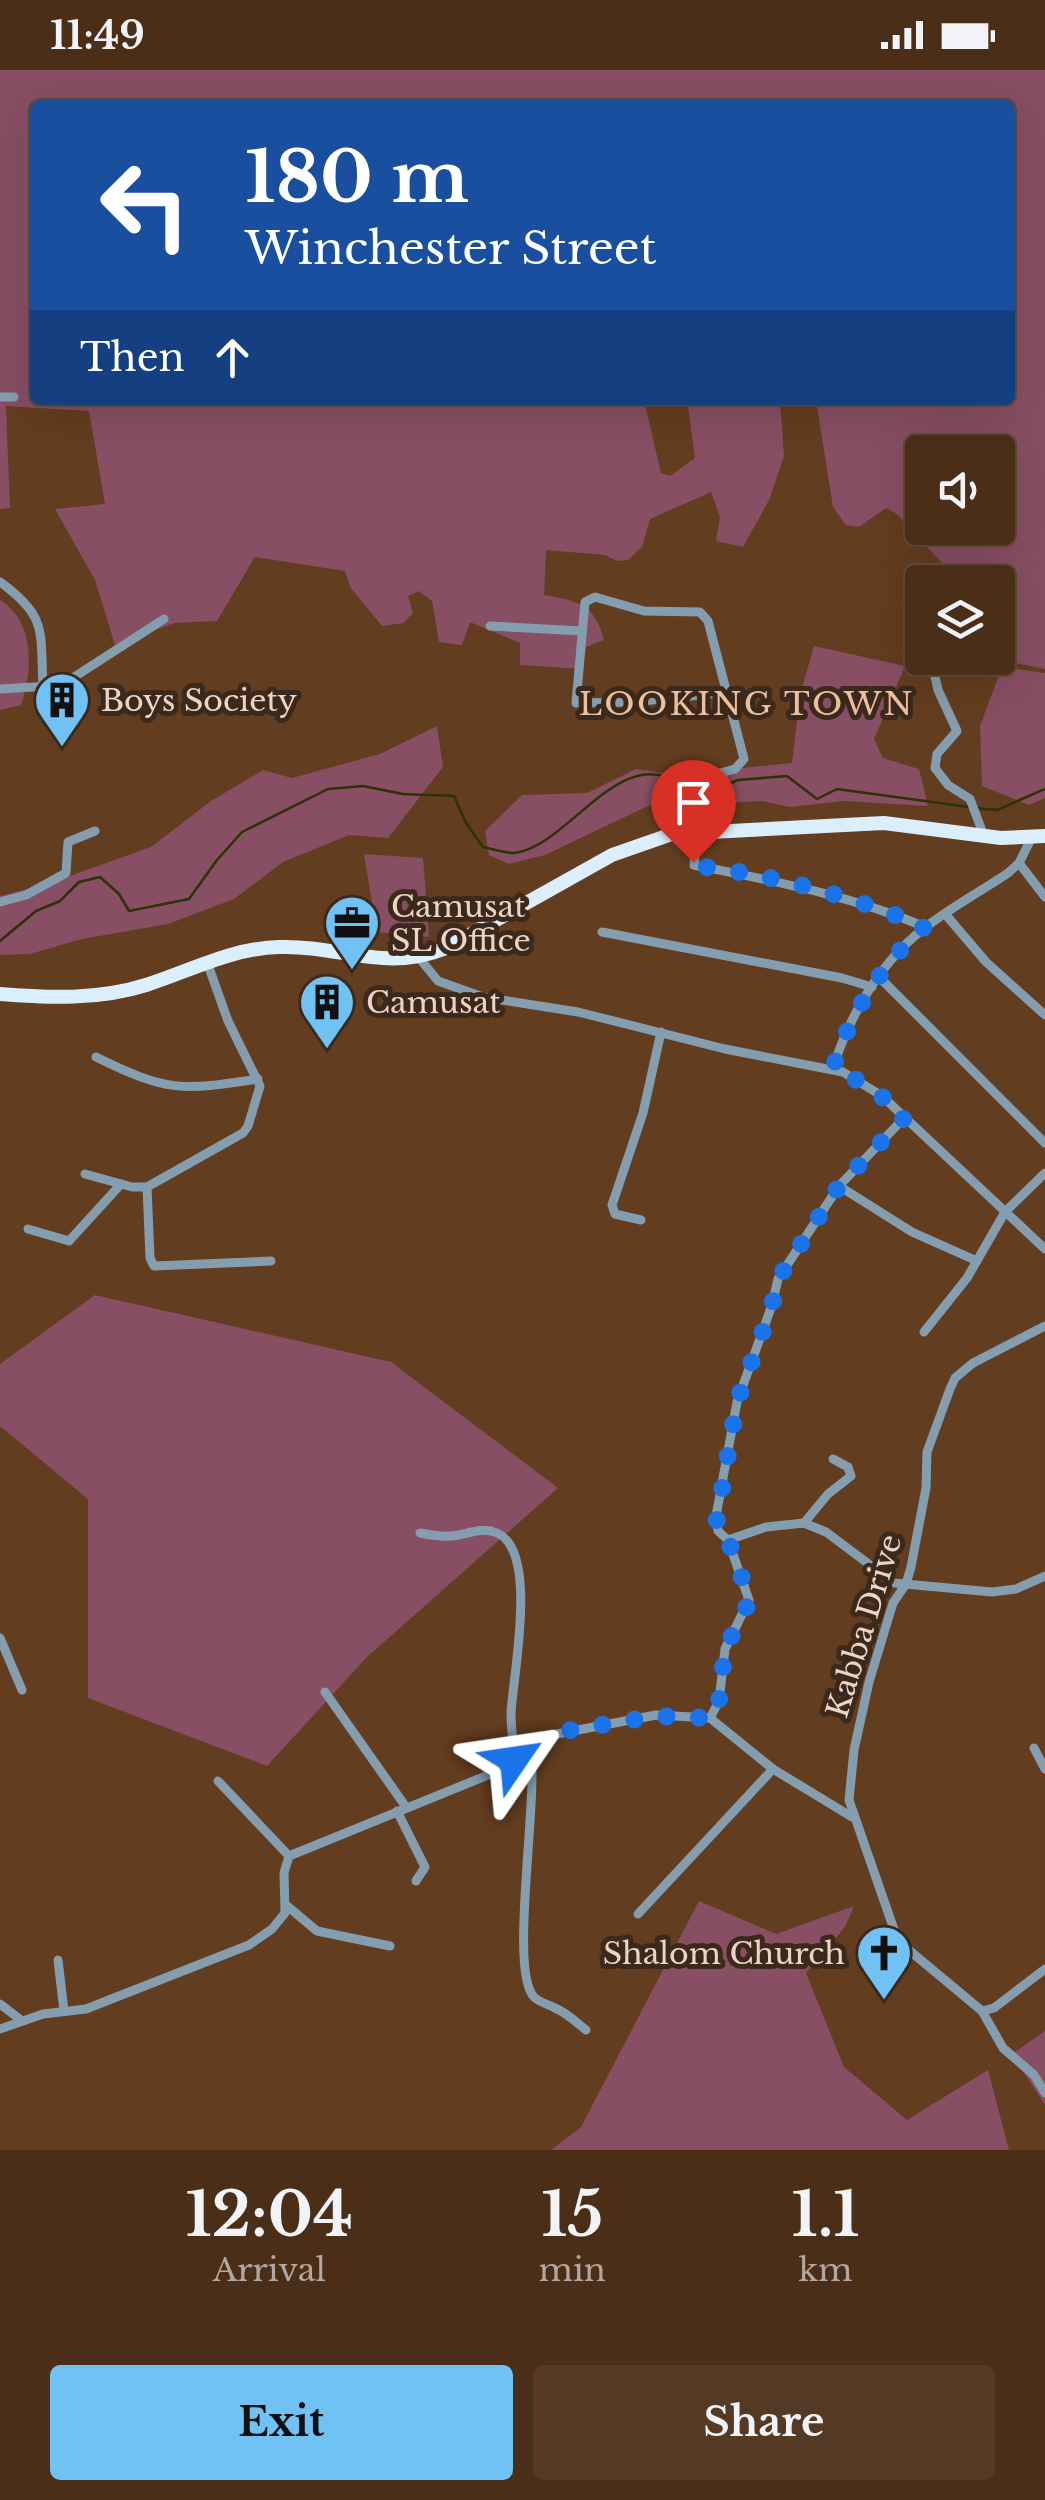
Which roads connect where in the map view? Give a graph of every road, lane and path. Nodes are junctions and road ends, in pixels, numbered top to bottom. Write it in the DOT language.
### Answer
graph roads {
  1 [pos="0,398"];
  2 [pos="14,398"];
  3 [pos="0,582"];
  4 [pos="164,619"];
  5 [pos="490,626"];
  6 [pos="581,631"];
  7 [pos="935,675"];
  8 [pos="43,686"];
  9 [pos="0,689"];
  10 [pos="729,692"];
  11 [pos="95,831"];
  12 [pos="697,832"];
  13 [pos="672,834"];
  14 [pos="984,836"];
  15 [pos="1038,837"];
  16 [pos="1019,863"];
  17 [pos="1045,897"];
  18 [pos="0,902"];
  19 [pos="946,916"];
  20 [pos="924,927"];
  21 [pos="602,932"];
  22 [pos="420,959"];
  23 [pos="207,962"];
  24 [pos="880,978"];
  25 [pos="872,987"];
  26 [pos="0,994"];
  27 [pos="1045,1015"];
  28 [pos="660,1032"];
  29 [pos="96,1057"];
  30 [pos="833,1068"];
  31 [pos="258,1080"];
  32 [pos="905,1117"];
  33 [pos="1045,1144"];
  34 [pos="1045,1172"];
  35 [pos="86,1174"];
  36 [pos="120,1184"];
  37 [pos="147,1186"];
  38 [pos="839,1186"];
  39 [pos="1005,1212"];
  40 [pos="642,1220"];
  41 [pos="28,1229"];
  42 [pos="1045,1249"];
  43 [pos="272,1261"];
  44 [pos="976,1261"];
  45 [pos="1044,1328"];
  46 [pos="924,1332"];
  47 [pos="833,1459"];
  48 [pos="804,1523"];
  49 [pos="420,1533"];
  50 [pos="728,1540"];
  51 [pos="1045,1576"];
  52 [pos="906,1584"];
  53 [pos="0,1638"];
  54 [pos="22,1690"];
  55 [pos="325,1692"];
  56 [pos="710,1718"];
  57 [pos="530,1745"];
  58 [pos="1034,1748"];
  59 [pos="514,1760"];
  60 [pos="773,1769"];
  61 [pos="1045,1769"];
  62 [pos="218,1780"];
  63 [pos="402,1809"];
  64 [pos="852,1817"];
  65 [pos="289,1856"];
  66 [pos="416,1880"];
  67 [pos="286,1904"];
  68 [pos="638,1914"];
  69 [pos="390,1946"];
  70 [pos="58,1960"];
  71 [pos="1045,1969"];
  72 [pos="0,2004"];
  73 [pos="64,2011"];
  74 [pos="982,2011"];
  75 [pos="22,2020"];
  76 [pos="0,2029"];
  77 [pos="586,2030"];
  78 [pos="1045,2093"];
  1 -- 2 [label="street"];
  3 -- 8 [label="street"];
  4 -- 8 [label="street"];
  5 -- 6 [label="street"];
  6 -- 10 [label="street"];
  6 -- 10 [label="street"];
  7 -- 14 [label="street"];
  8 -- 9 [label="street"];
  10 -- 13 [label="street"];
  11 -- 18 [label="street"];
  12 -- 13 [label="main road"];
  12 -- 14 [label="main road"];
  12 -- 20 [label="street"];
  13 -- 22 [label="main road"];
  14 -- 15 [label="main road"];
  15 -- 16 [label="street"];
  16 -- 17 [label="street"];
  16 -- 19 [label="street"];
  19 -- 20 [label="street"];
  19 -- 27 [label="street"];
  20 -- 24 [label="street"];
  21 -- 25 [label="street"];
  22 -- 23 [label="main road"];
  22 -- 28 [label="street"];
  23 -- 26 [label="main road"];
  23 -- 31 [label="street"];
  24 -- 25 [label="street"];
  24 -- 33 [label="street"];
  25 -- 30 [label="street"];
  28 -- 30 [label="street"];
  28 -- 40 [label="street"];
  29 -- 31 [label="street"];
  30 -- 32 [label="street"];
  31 -- 37 [label="street"];
  32 -- 38 [label="street"];
  32 -- 39 [label="street"];
  34 -- 39 [label="street"];
  35 -- 36 [label="street"];
  36 -- 37 [label="street"];
  36 -- 41 [label="street"];
  37 -- 43 [label="street"];
  38 -- 44 [label="street"];
  38 -- 50 [label="street"];
  39 -- 42 [label="street"];
  39 -- 44 [label="street"];
  44 -- 46 [label="street"];
  45 -- 52 [label="street, Kabba Drive"];
  47 -- 48 [label="street"];
  48 -- 50 [label="street"];
  48 -- 52 [label="street"];
  49 -- 59 [label="street"];
  50 -- 56 [label="street"];
  51 -- 52 [label="street"];
  52 -- 64 [label="street, Kabba Drive"];
  53 -- 54 [label="street"];
  55 -- 63 [label="street"];
  56 -- 57 [label="street"];
  56 -- 60 [label="street"];
  57 -- 59 [label="street"];
  57 -- 77 [label="street"];
  58 -- 61 [label="street"];
  59 -- 63 [label="street"];
  60 -- 64 [label="street"];
  60 -- 68 [label="street"];
  62 -- 65 [label="street"];
  63 -- 65 [label="street"];
  63 -- 66 [label="street"];
  64 -- 74 [label="street, Kabba Drive"];
  65 -- 67 [label="street"];
  67 -- 69 [label="street"];
  67 -- 73 [label="street"];
  70 -- 73 [label="street"];
  71 -- 74 [label="street"];
  72 -- 75 [label="street"];
  73 -- 75 [label="street"];
  74 -- 78 [label="street, Kabba Drive"];
  75 -- 76 [label="street"];
}
